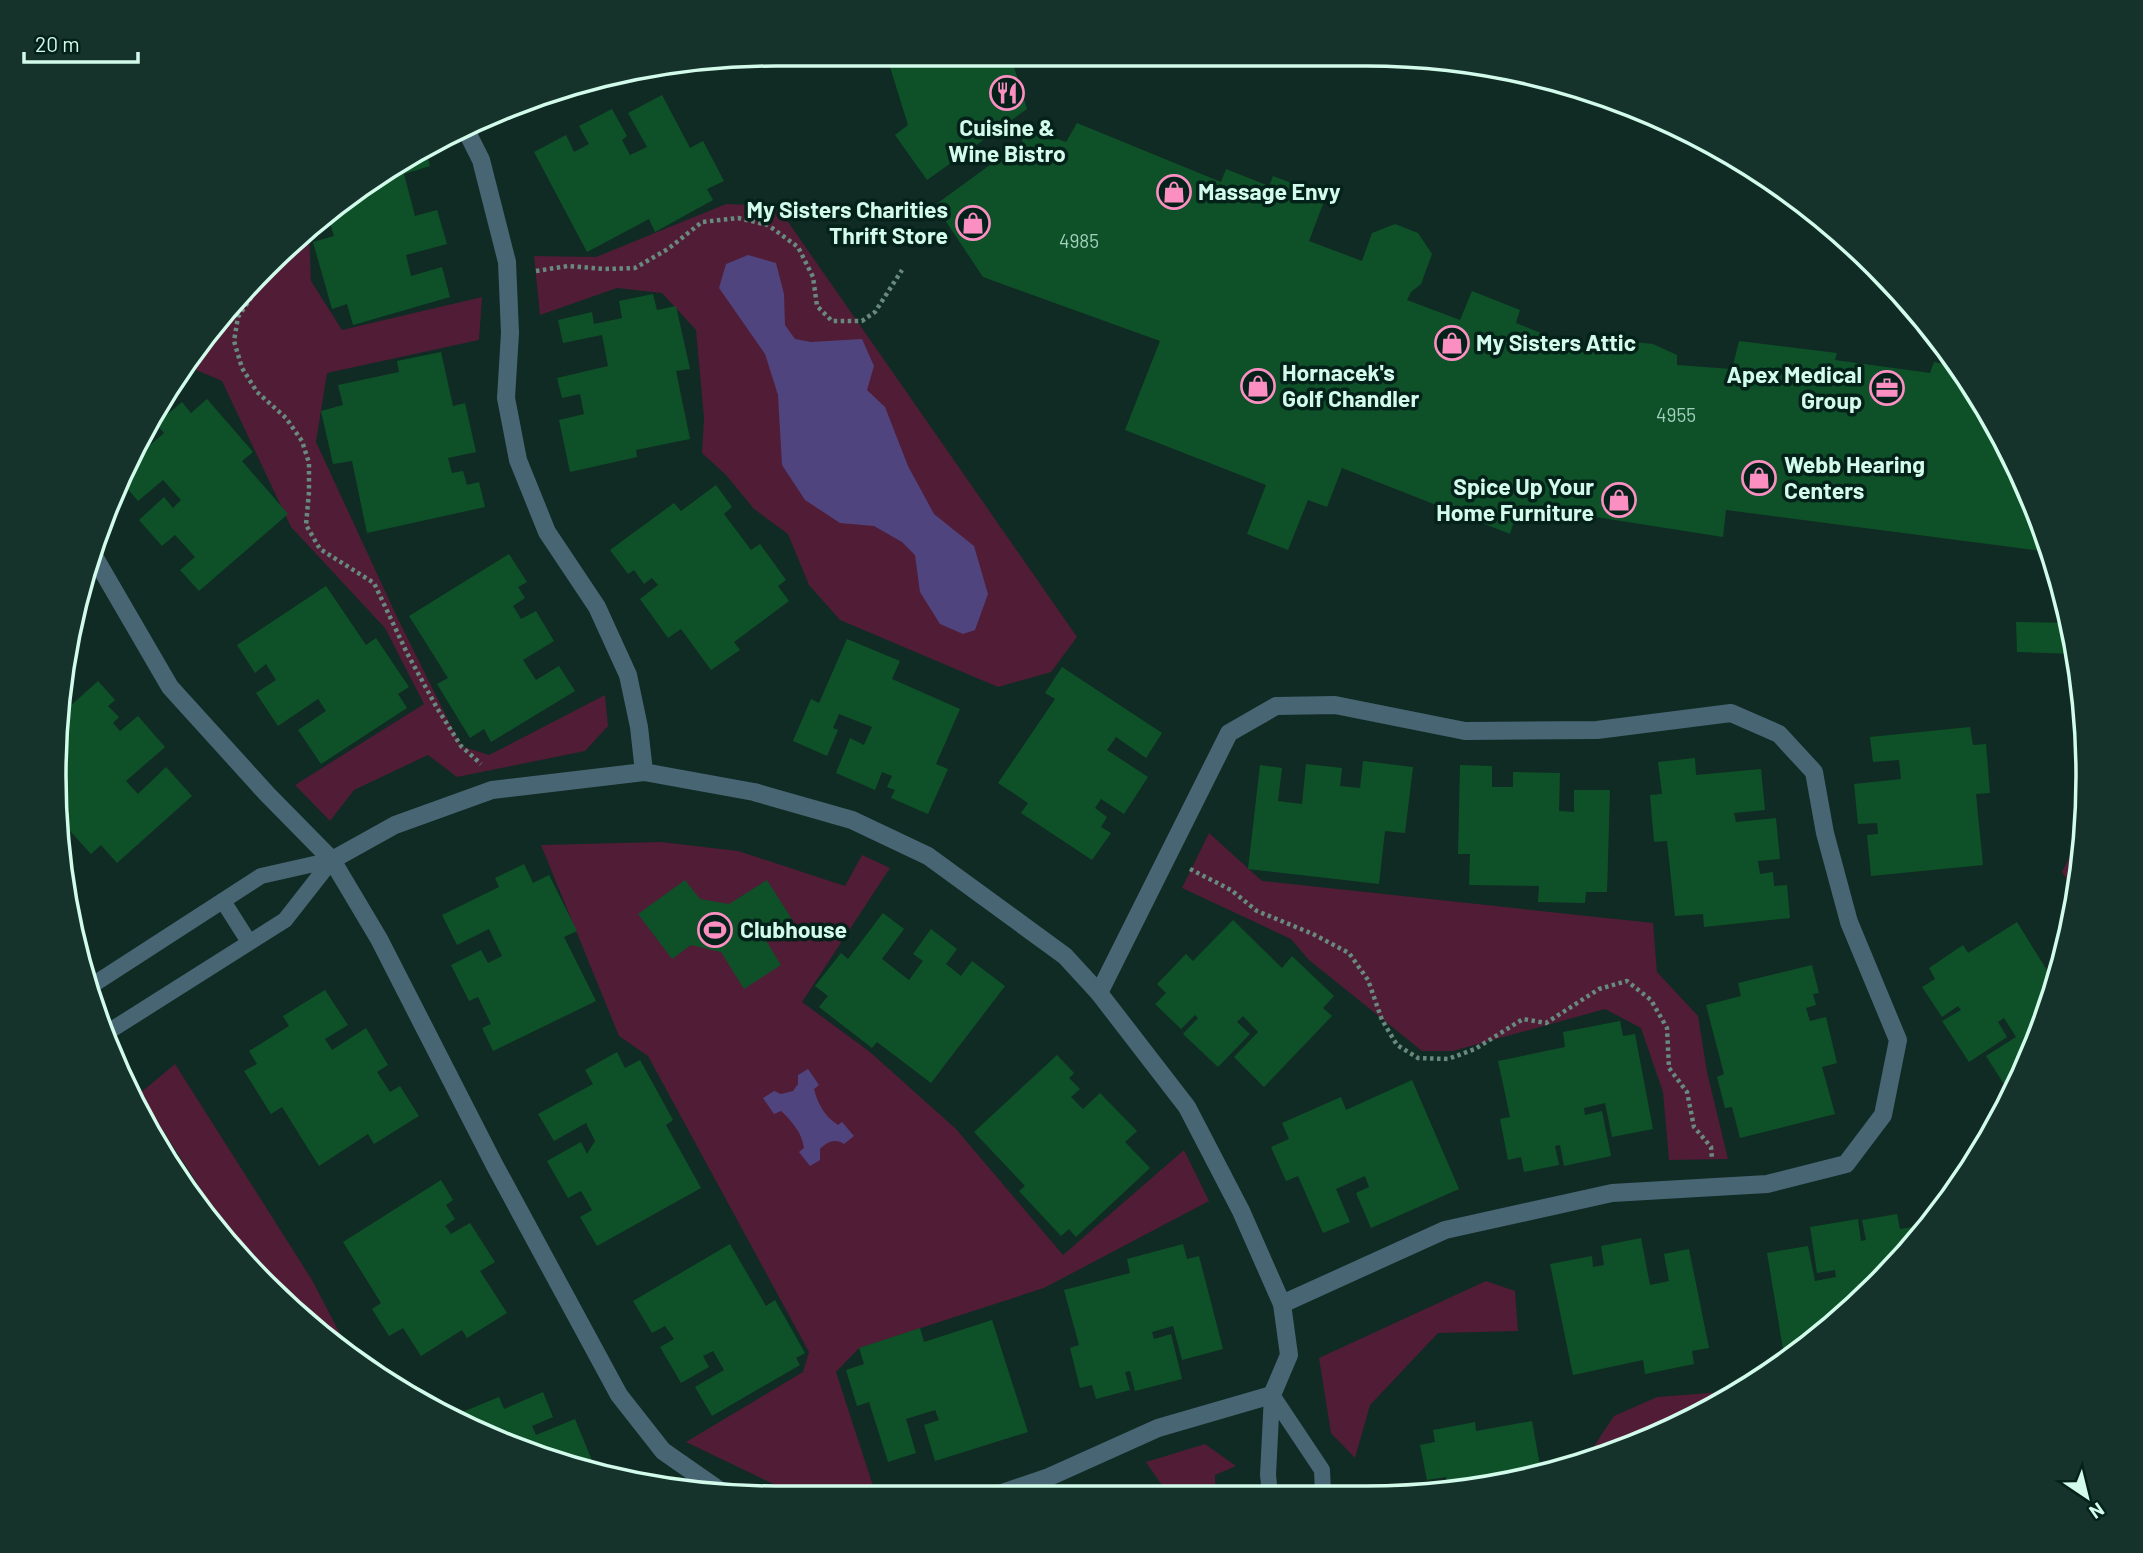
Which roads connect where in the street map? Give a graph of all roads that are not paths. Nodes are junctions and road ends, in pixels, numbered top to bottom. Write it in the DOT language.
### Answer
graph roads {
  1 [pos="469,137"];
  2 [pos="99,565"];
  3 [pos="644,772"];
  4 [pos="332,860"];
  5 [pos="223,901"];
  6 [pos="249,942"];
  7 [pos="97,982"];
  8 [pos="1099,993"];
  9 [pos="113,1029"];
  10 [pos="1282,1304"];
  11 [pos="1272,1395"];
  12 [pos="708,1483"];
  13 [pos="1021,1487"];
  14 [pos="1269,1487"];
  15 [pos="1323,1487"];
  1 -- 3 [label="street"];
  2 -- 4 [label="street"];
  3 -- 4 [label="street"];
  3 -- 8 [label="street"];
  4 -- 5 [label="lane"];
  4 -- 6 [label="lane"];
  4 -- 12 [label="street"];
  5 -- 6 [label="lane"];
  5 -- 7 [label="lane"];
  6 -- 9 [label="lane"];
  8 -- 10 [label="street"];
  8 -- 10 [label="street"];
  10 -- 11 [label="street"];
  11 -- 13 [label="street"];
  11 -- 14 [label="lane"];
  11 -- 15 [label="lane"];
}
